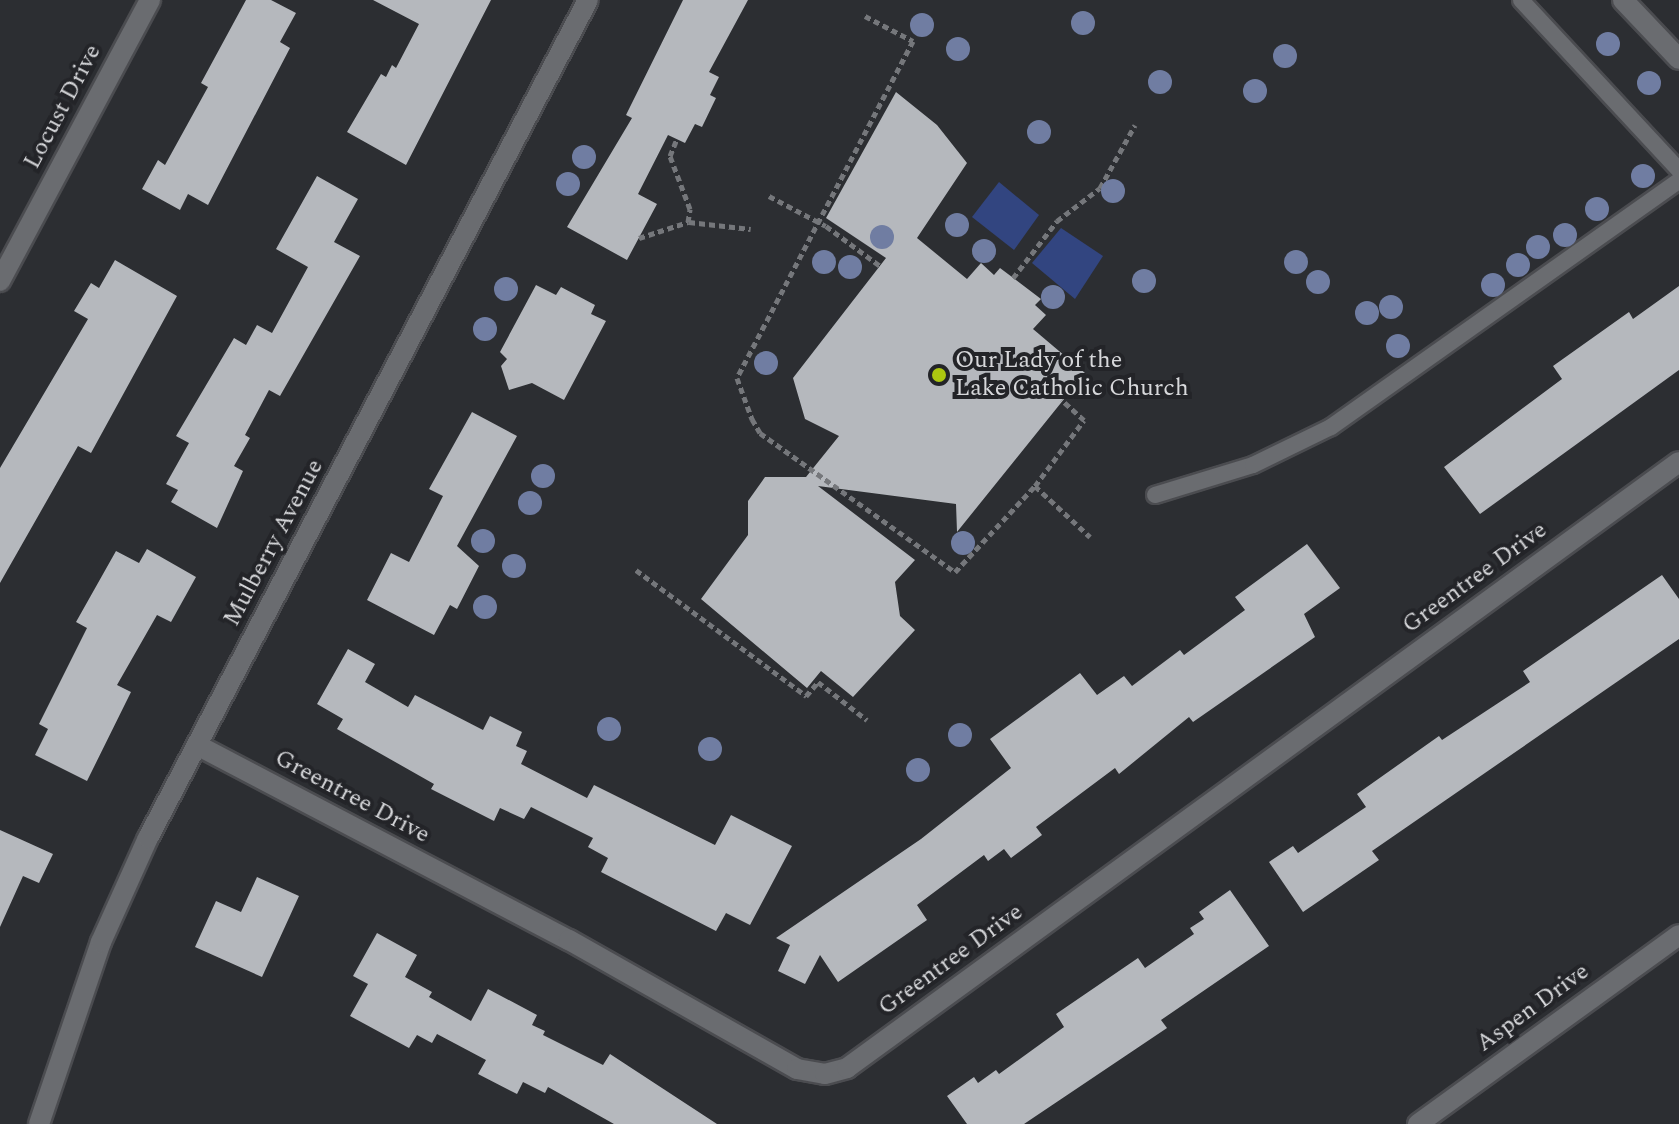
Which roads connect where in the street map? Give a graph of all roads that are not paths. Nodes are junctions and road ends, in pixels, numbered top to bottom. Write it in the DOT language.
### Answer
graph roads {
  1 [pos="150,0"];
  2 [pos="588,0"];
  3 [pos="1521,0"];
  4 [pos="1623,0"];
  5 [pos="1679,59"];
  6 [pos="1679,170"];
  7 [pos="1679,181"];
  8 [pos="0,281"];
  9 [pos="1679,462"];
  10 [pos="1155,495"];
  11 [pos="197,745"];
  12 [pos="1679,935"];
  13 [pos="39,1124"];
  14 [pos="1418,1124"];
  1 -- 8 [label="street, Locust Drive"];
  2 -- 11 [label="street, Mulberry Avenue"];
  3 -- 6 [label="lane"];
  4 -- 5 [label="street"];
  7 -- 10 [label="lane"];
  9 -- 11 [label="street, Greentree Drive"];
  11 -- 13 [label="street, Mulberry Avenue"];
  12 -- 14 [label="street, Aspen Drive"];
}
